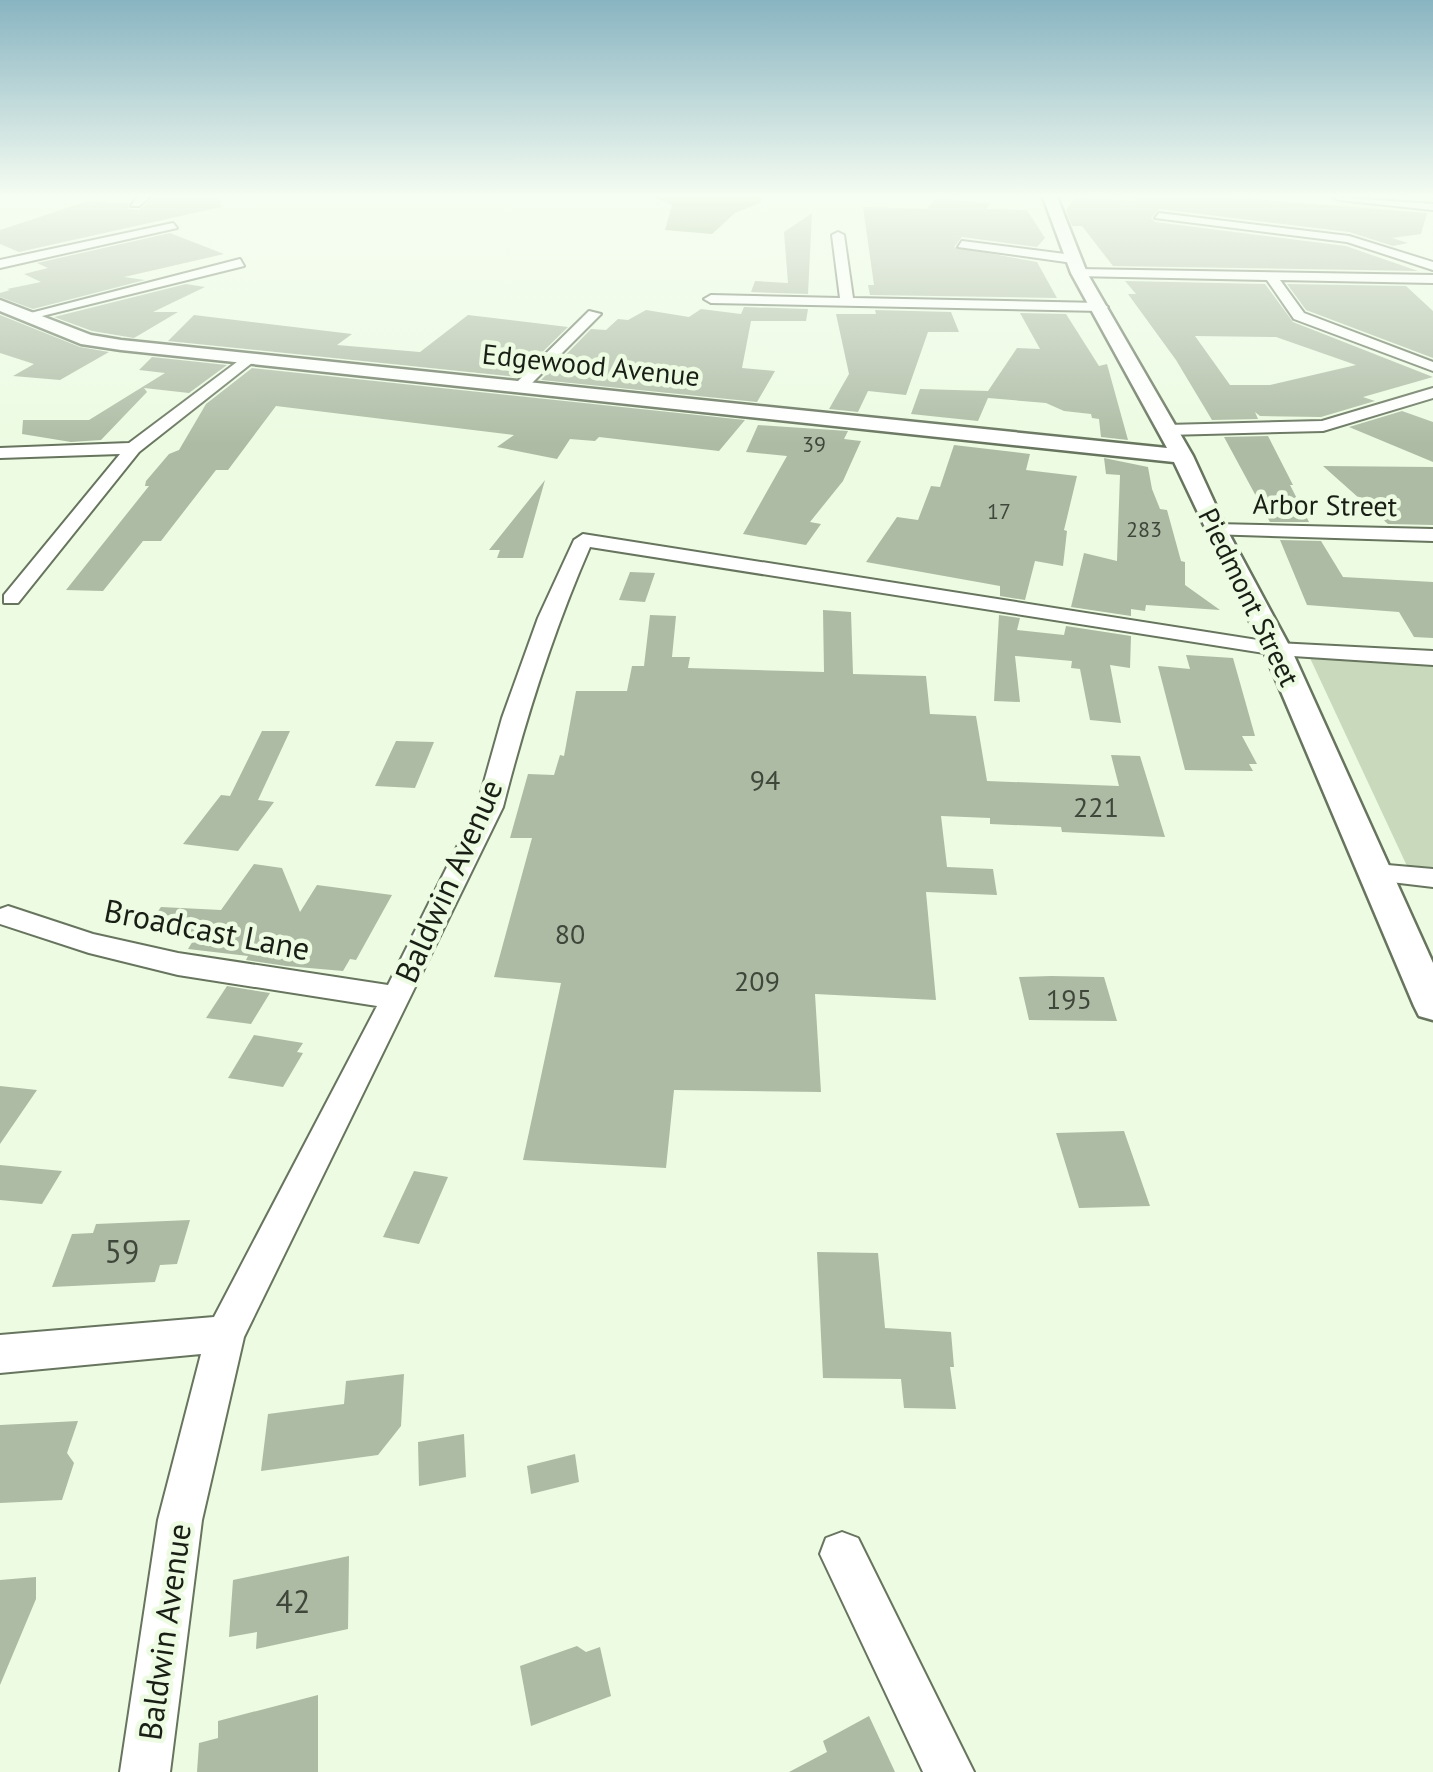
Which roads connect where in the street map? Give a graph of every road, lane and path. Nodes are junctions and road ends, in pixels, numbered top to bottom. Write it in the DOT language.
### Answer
graph roads {
  1 [pos="173,280"];
  2 [pos="844,280"];
  3 [pos="1084,280"];
  4 [pos="1273,280"];
  5 [pos="711,299"];
  6 [pos="847,302"];
  7 [pos="0,304"];
  8 [pos="1101,307"];
  9 [pos="594,314"];
  10 [pos="26,316"];
  11 [pos="250,358"];
  12 [pos="1433,367"];
  13 [pos="522,385"];
  14 [pos="1433,393"];
  15 [pos="1174,443"];
  16 [pos="133,448"];
  17 [pos="0,453"];
  18 [pos="1215,530"];
  19 [pos="1433,535"];
  20 [pos="11,599"];
  21 [pos="1277,649"];
  22 [pos="1433,658"];
  23 [pos="1376,873"];
  24 [pos="1433,878"];
  25 [pos="8,916"];
  26 [pos="396,998"];
  27 [pos="1433,1006"];
  28 [pos="225,1334"];
  29 [pos="0,1354"];
  30 [pos="842,1554"];
  31 [pos="145,1772"];
  32 [pos="949,1772"];
  1 -- 10 [label="street"];
  2 -- 6 [label="street"];
  3 -- 8 [label="street, Piedmont Street"];
  4 -- 12 [label="street"];
  5 -- 6 [label="street"];
  6 -- 8 [label="street"];
  7 -- 10 [label="street, Edgewood Avenue"];
  8 -- 15 [label="street, Piedmont Street"];
  9 -- 13 [label="street"];
  10 -- 11 [label="street, Edgewood Avenue"];
  11 -- 13 [label="street, Edgewood Avenue"];
  11 -- 16 [label="street"];
  13 -- 15 [label="street, Edgewood Avenue"];
  14 -- 15 [label="street"];
  15 -- 18 [label="street, Piedmont Street"];
  16 -- 17 [label="street"];
  16 -- 20 [label="street"];
  18 -- 19 [label="street, Arbor Street"];
  18 -- 21 [label="street, Piedmont Street"];
  21 -- 22 [label="street"];
  21 -- 23 [label="street, Piedmont Street"];
  21 -- 26 [label="street, Baldwin Avenue"];
  23 -- 24 [label="street"];
  23 -- 27 [label="street, Piedmont Street"];
  25 -- 26 [label="street, Broadcast Lane"];
  26 -- 28 [label="street, Baldwin Avenue"];
  28 -- 29 [label="street"];
  28 -- 31 [label="street, Baldwin Avenue"];
  30 -- 32 [label="street"];
}
